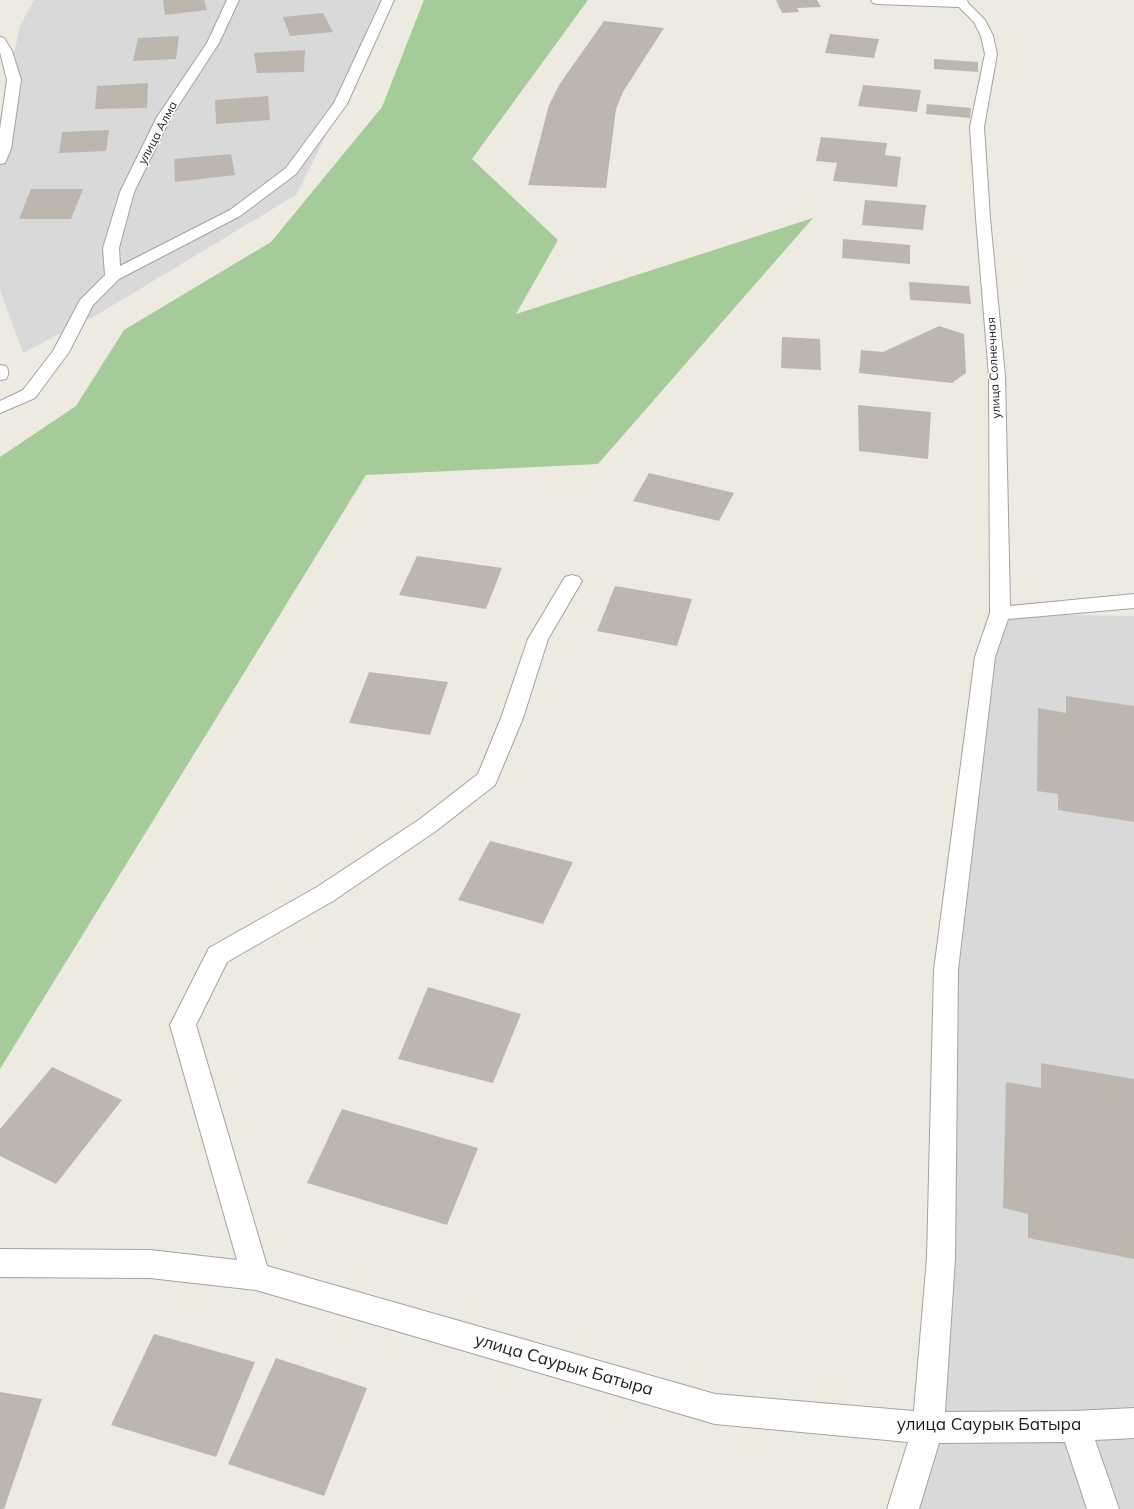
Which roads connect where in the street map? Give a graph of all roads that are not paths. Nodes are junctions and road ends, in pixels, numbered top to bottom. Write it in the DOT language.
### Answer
graph roads {
  1 [pos="233,0"];
  2 [pos="388,0"];
  3 [pos="877,0"];
  4 [pos="961,2"];
  5 [pos="0,41"];
  6 [pos="0,160"];
  7 [pos="113,276"];
  8 [pos="0,370"];
  9 [pos="0,375"];
  10 [pos="0,408"];
  11 [pos="572,581"];
  12 [pos="1134,600"];
  13 [pos="1000,613"];
  14 [pos="0,1263"];
  15 [pos="256,1276"];
  16 [pos="1134,1423"];
  17 [pos="1075,1426"];
  18 [pos="928,1428"];
  19 [pos="903,1509"];
  20 [pos="1103,1509"];
  1 -- 7 [label="street, улица Алма"];
  2 -- 7 [label="street"];
  3 -- 4 [label="street"];
  4 -- 13 [label="street, улица Солнечная"];
  5 -- 6 [label="street"];
  7 -- 10 [label="street"];
  8 -- 9 [label="street"];
  11 -- 15 [label="street"];
  12 -- 13 [label="street"];
  13 -- 18 [label="street, улица Солнечная"];
  14 -- 15 [label="street, улица Саурык Батыра"];
  15 -- 18 [label="street, улица Саурык Батыра"];
  16 -- 17 [label="street, улица Саурык Батыра"];
  17 -- 18 [label="street, улица Саурык Батыра"];
  17 -- 20 [label="street"];
  18 -- 19 [label="street, улица Солнечная"];
}
